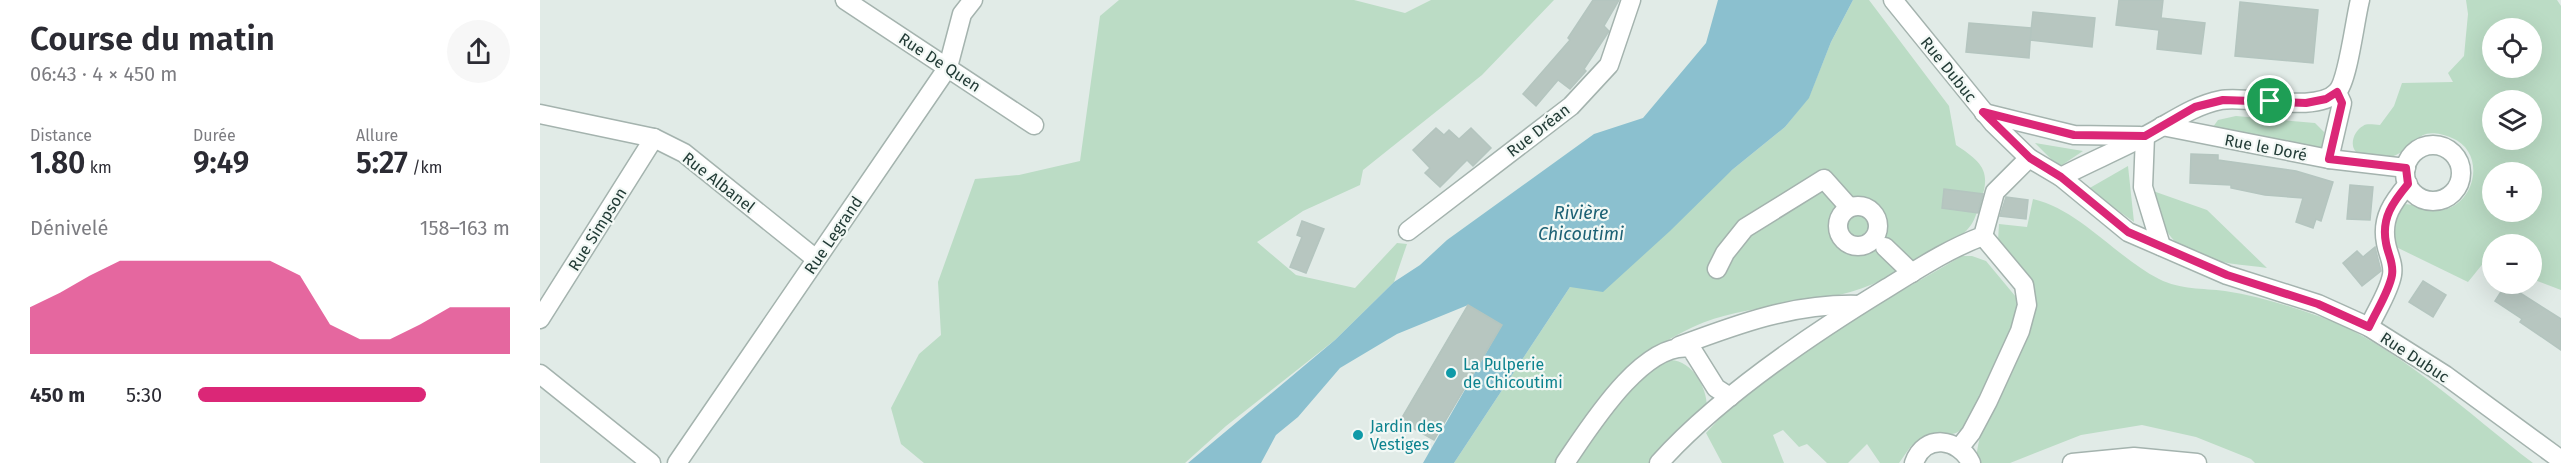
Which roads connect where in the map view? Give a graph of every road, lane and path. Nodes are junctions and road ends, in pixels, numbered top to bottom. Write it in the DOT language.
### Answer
graph roads {
  1 [pos="845,0"];
  2 [pos="973,0"];
  3 [pos="1631,0"];
  4 [pos="1893,0"];
  5 [pos="2360,0"];
  6 [pos="948,67"];
  7 [pos="2337,92"];
  8 [pos="1983,112"];
  9 [pos="540,114"];
  10 [pos="1034,125"];
  11 [pos="2162,126"];
  12 [pos="2145,136"];
  13 [pos="654,138"];
  14 [pos="2030,158"];
  15 [pos="2329,159"];
  16 [pos="2061,177"];
  17 [pos="1849,207"];
  18 [pos="1408,231"];
  19 [pos="1983,236"];
  20 [pos="2161,246"];
  21 [pos="1885,247"];
  22 [pos="816,260"];
  23 [pos="1717,269"];
  24 [pos="1912,273"];
  25 [pos="1859,305"];
  26 [pos="540,319"];
  27 [pos="2369,327"];
  28 [pos="1679,346"];
  29 [pos="540,374"];
  30 [pos="1730,397"];
  31 [pos="1960,447"];
  32 [pos="2561,460"];
  33 [pos="651,463"];
  34 [pos="677,463"];
  35 [pos="1564,463"];
  36 [pos="1659,463"];
  37 [pos="1914,463"];
  38 [pos="1971,463"];
  39 [pos="2072,463"];
  40 [pos="2197,463"];
  1 -- 6 [label="street, Rue De Quen"];
  2 -- 6 [label="street, Rue Legrand"];
  3 -- 18 [label="street, Rue Dréan"];
  4 -- 8 [label="street, Rue Dubuc"];
  5 -- 7 [label="street"];
  6 -- 10 [label="street, Rue De Quen"];
  6 -- 22 [label="street, Rue Legrand"];
  7 -- 11 [label="street"];
  7 -- 15 [label="street"];
  8 -- 12 [label="street"];
  8 -- 14 [label="street, Rue Dubuc"];
  9 -- 13 [label="street, Rue Albanel"];
  11 -- 12 [label="street"];
  11 -- 15 [label="street, Rue le Doré"];
  12 -- 16 [label="street"];
  12 -- 20 [label="street"];
  13 -- 22 [label="street, Rue Albanel"];
  13 -- 26 [label="street, Rue Simpson"];
  14 -- 16 [label="street, Rue Dubuc"];
  14 -- 19 [label="street"];
  15 -- 27 [label="street, Rue le Doré"];
  16 -- 20 [label="street, Rue Dubuc"];
  17 -- 23 [label="street"];
  19 -- 24 [label="street"];
  19 -- 31 [label="street"];
  20 -- 27 [label="street, Rue Dubuc"];
  21 -- 24 [label="street"];
  22 -- 34 [label="street, Rue Legrand"];
  24 -- 25 [label="street"];
  25 -- 28 [label="street"];
  25 -- 30 [label="street"];
  27 -- 32 [label="street, Rue Dubuc"];
  28 -- 30 [label="street"];
  28 -- 35 [label="street"];
  29 -- 33 [label="street"];
  30 -- 36 [label="street"];
  31 -- 37 [label="street"];
  31 -- 38 [label="street"];
  39 -- 40 [label="street"];
}
